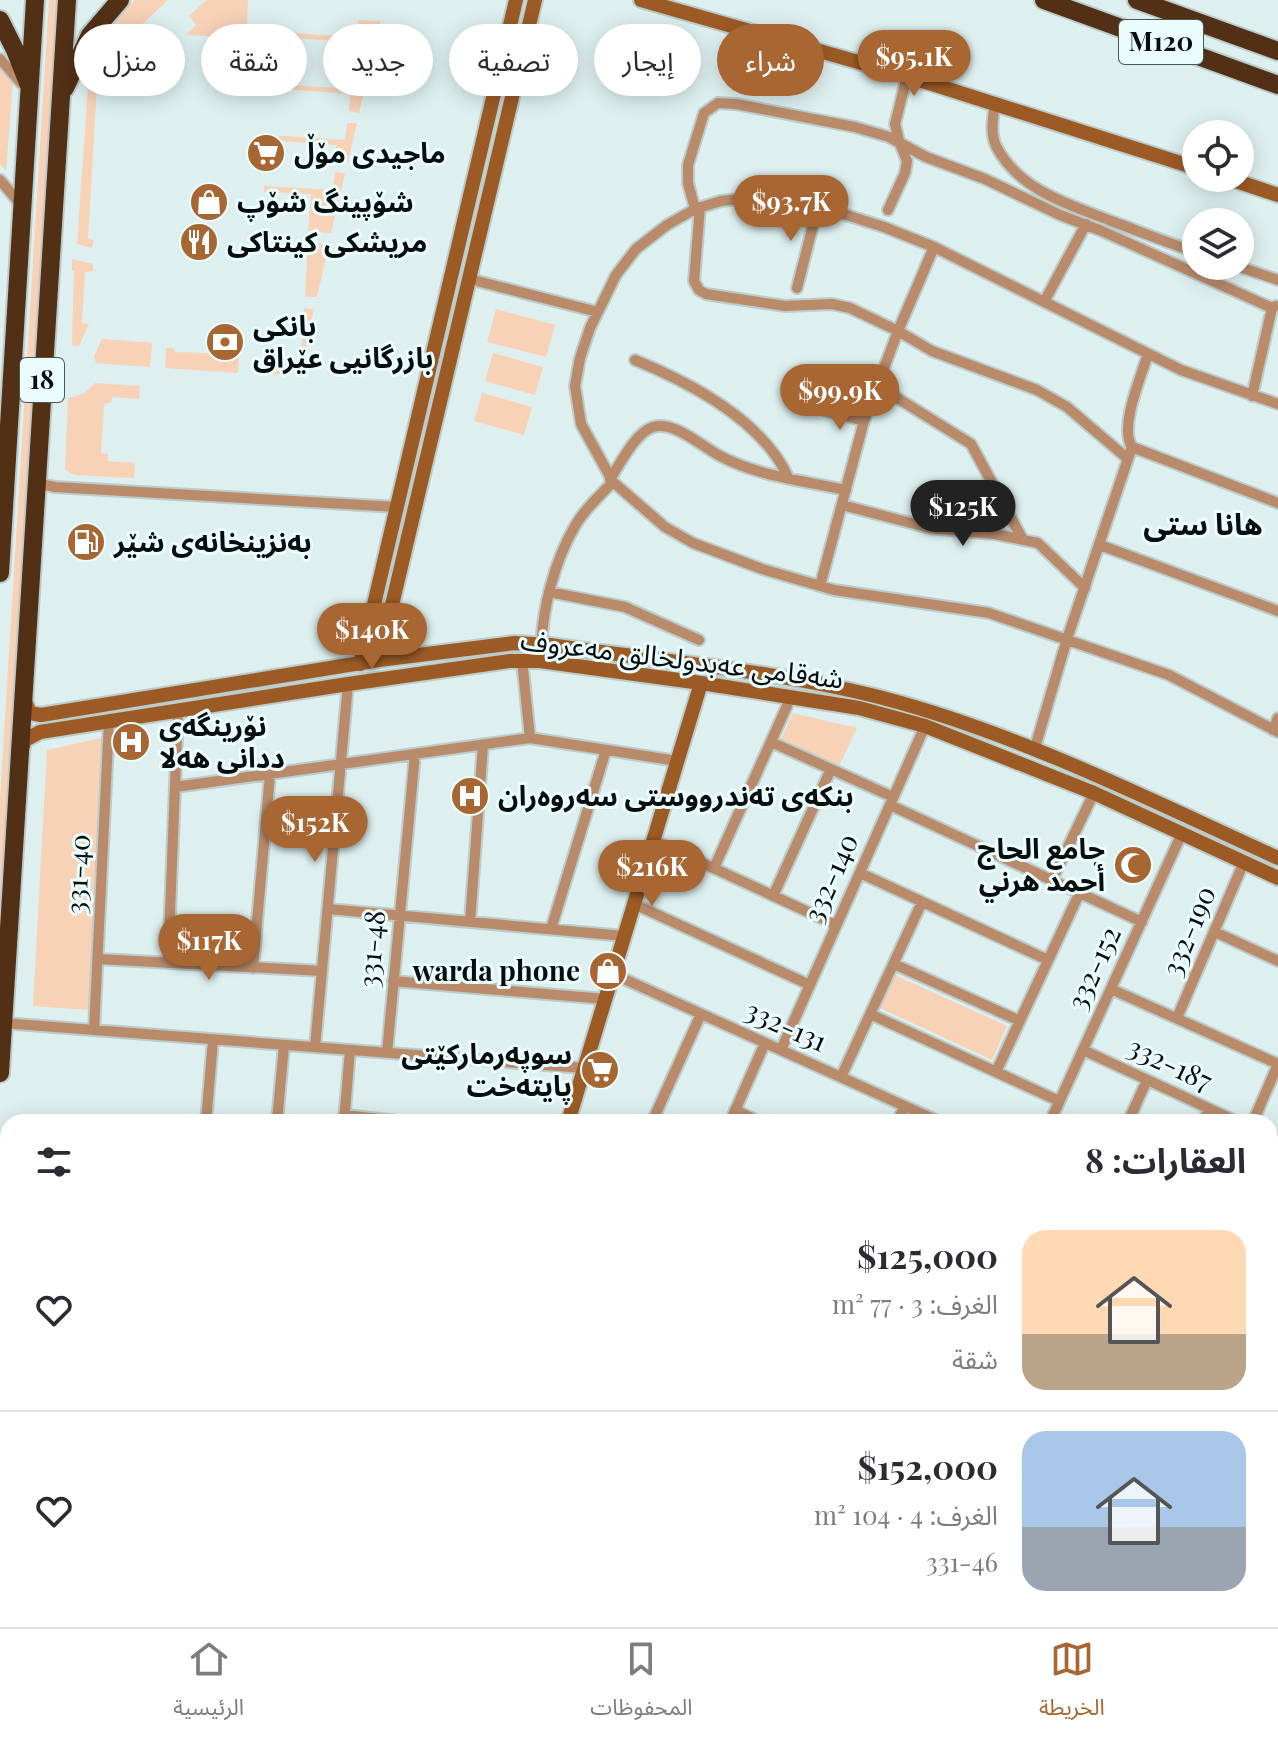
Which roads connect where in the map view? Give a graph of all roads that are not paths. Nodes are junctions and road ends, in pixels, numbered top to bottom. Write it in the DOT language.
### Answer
graph roads {
  1 [pos="35,0"];
  2 [pos="67,0"];
  3 [pos="120,0"];
  4 [pos="516,0"];
  5 [pos="535,0"];
  6 [pos="641,0"];
  7 [pos="1044,0"];
  8 [pos="1137,0"];
  9 [pos="0,20"];
  10 [pos="1278,51"];
  11 [pos="0,59"];
  12 [pos="907,76"];
  13 [pos="1278,85"];
  14 [pos="30,94"];
  15 [pos="995,103"];
  16 [pos="60,106"];
  17 [pos="899,141"];
  18 [pos="1182,163"];
  19 [pos="0,180"];
  20 [pos="1254,187"];
  21 [pos="1278,195"];
  22 [pos="22,206"];
  23 [pos="818,206"];
  24 [pos="698,208"];
  25 [pos="888,210"];
  26 [pos="1086,224"];
  27 [pos="934,247"];
  28 [pos="1182,247"];
  29 [pos="1254,272"];
  30 [pos="469,279"];
  31 [pos="1278,280"];
  32 [pos="797,288"];
  33 [pos="8,299"];
  34 [pos="1044,302"];
  35 [pos="1275,307"];
  36 [pos="598,312"];
  37 [pos="442,321"];
  38 [pos="458,325"];
  39 [pos="898,331"];
  40 [pos="1148,354"];
  41 [pos="635,360"];
  42 [pos="6,370"];
  43 [pos="878,386"];
  44 [pos="1252,396"];
  45 [pos="1278,404"];
  46 [pos="825,410"];
  47 [pos="864,421"];
  48 [pos="1132,447"];
  49 [pos="1128,459"];
  50 [pos="788,477"];
  51 [pos="611,480"];
  52 [pos="36,483"];
  53 [pos="846,490"];
  54 [pos="1278,503"];
  55 [pos="842,505"];
  56 [pos="397,507"];
  57 [pos="1022,538"];
  58 [pos="1100,545"];
  59 [pos="0,573"];
  60 [pos="820,586"];
  61 [pos="1085,588"];
  62 [pos="549,592"];
  63 [pos="1278,611"];
  64 [pos="1067,639"];
  65 [pos="699,640"];
  66 [pos="541,645"];
  67 [pos="365,646"];
  68 [pos="381,654"];
  69 [pos="522,660"];
  70 [pos="540,661"];
  71 [pos="360,664"];
  72 [pos="701,683"];
  73 [pos="348,684"];
  74 [pos="23,691"];
  75 [pos="791,697"];
  76 [pos="89,707"];
  77 [pos="178,710"];
  78 [pos="1278,718"];
  79 [pos="109,721"];
  80 [pos="91,724"];
  81 [pos="925,726"];
  82 [pos="1276,731"];
  83 [pos="530,738"];
  84 [pos="771,742"];
  85 [pos="483,745"];
  86 [pos="606,750"];
  87 [pos="1034,751"];
  88 [pos="415,754"];
  89 [pos="19,759"];
  90 [pos="677,761"];
  91 [pos="341,764"];
  92 [pos="831,769"];
  93 [pos="270,774"];
  94 [pos="175,787"];
  95 [pos="1094,793"];
  96 [pos="892,801"];
  97 [pos="1182,833"];
  98 [pos="653,840"];
  99 [pos="1278,858"];
  100 [pos="1244,862"];
  101 [pos="714,868"];
  102 [pos="860,873"];
  103 [pos="1278,878"];
  104 [pos="1052,880"];
  105 [pos="1080,892"];
  106 [pos="773,896"];
  107 [pos="922,902"];
  108 [pos="634,904"];
  109 [pos="328,909"];
  110 [pos="399,916"];
  111 [pos="470,922"];
  112 [pos="1142,922"];
  113 [pos="836,925"];
  114 [pos="551,929"];
  115 [pos="1215,932"];
  116 [pos="624,936"];
  117 [pos="98,959"];
  118 [pos="1048,960"];
  119 [pos="1278,961"];
  120 [pos="168,963"];
  121 [pos="894,964"];
  122 [pos="253,968"];
  123 [pos="322,971"];
  124 [pos="613,974"];
  125 [pos="393,981"];
  126 [pos="810,985"];
  127 [pos="1111,989"];
  128 [pos="605,999"];
  129 [pos="701,1014"];
  130 [pos="870,1014"];
  131 [pos="1177,1018"];
  132 [pos="1020,1021"];
  133 [pos="3,1023"];
  134 [pos="94,1030"];
  135 [pos="213,1040"];
  136 [pos="765,1043"];
  137 [pos="284,1045"];
  138 [pos="315,1047"];
  139 [pos="350,1050"];
  140 [pos="781,1050"];
  141 [pos="1083,1050"];
  142 [pos="387,1053"];
  143 [pos="1278,1064"];
  144 [pos="584,1068"];
  145 [pos="996,1072"];
  146 [pos="0,1073"];
  147 [pos="841,1077"];
  148 [pos="1147,1080"];
  149 [pos="1059,1101"];
  150 [pos="905,1106"];
  151 [pos="1209,1109"];
  152 [pos="735,1110"];
  153 [pos="207,1114"];
  154 [pos="278,1114"];
  155 [pos="344,1114"];
  156 [pos="570,1114"];
  157 [pos="656,1114"];
  158 [pos="733,1114"];
  159 [pos="743,1114"];
  160 [pos="901,1114"];
  161 [pos="922,1114"];
  162 [pos="1053,1114"];
  163 [pos="1132,1114"];
  164 [pos="1207,1114"];
  165 [pos="1220,1114"];
  166 [pos="1256,1114"];
  1 -- 14 [label="highway, 18"];
  2 -- 16 [label="highway, 18"];
  3 -- 16 [label="highway"];
  4 -- 37 [label="main road"];
  5 -- 30 [label="main road"];
  6 -- 12 [label="main road"];
  7 -- 13 [label="highway, M120"];
  8 -- 10 [label="highway, M120"];
  9 -- 14 [label="highway"];
  11 -- 14 [label="street"];
  12 -- 15 [label="main road"];
  12 -- 17 [label="street"];
  14 -- 22 [label="highway, 18"];
  15 -- 18 [label="main road"];
  15 -- 28 [label="street"];
  16 -- 52 [label="highway, 18"];
  17 -- 24 [label="street"];
  17 -- 25 [label="street"];
  17 -- 26 [label="street"];
  19 -- 22 [label="street"];
  20 -- 21 [label="main road"];
  22 -- 33 [label="highway, 18"];
  23 -- 24 [label="street"];
  23 -- 27 [label="street"];
  23 -- 32 [label="street"];
  24 -- 36 [label="street"];
  24 -- 39 [label="street"];
  26 -- 34 [label="street"];
  26 -- 35 [label="street"];
  27 -- 34 [label="street"];
  27 -- 39 [label="street"];
  29 -- 31 [label="street"];
  30 -- 36 [label="street"];
  30 -- 38 [label="main road"];
  33 -- 42 [label="highway, 18"];
  34 -- 40 [label="street"];
  35 -- 44 [label="street"];
  36 -- 51 [label="street"];
  37 -- 38 [label="main road"];
  37 -- 56 [label="main road"];
  38 -- 68 [label="main road"];
  39 -- 43 [label="street"];
  39 -- 49 [label="street"];
  40 -- 44 [label="street"];
  40 -- 48 [label="street"];
  41 -- 50 [label="street"];
  42 -- 59 [label="highway, 18"];
  43 -- 47 [label="street"];
  43 -- 57 [label="street"];
  44 -- 45 [label="street"];
  46 -- 47 [label="street"];
  47 -- 53 [label="street"];
  48 -- 49 [label="street"];
  48 -- 54 [label="street"];
  49 -- 58 [label="street"];
  50 -- 51 [label="street"];
  50 -- 53 [label="street"];
  51 -- 60 [label="street"];
  51 -- 62 [label="street"];
  52 -- 56 [label="street"];
  52 -- 74 [label="highway, 18"];
  53 -- 55 [label="street"];
  55 -- 57 [label="street"];
  55 -- 60 [label="street"];
  56 -- 67 [label="main road"];
  57 -- 61 [label="street"];
  58 -- 61 [label="street"];
  58 -- 63 [label="street"];
  60 -- 64 [label="street"];
  61 -- 64 [label="street"];
  62 -- 65 [label="street"];
  62 -- 66 [label="street"];
  64 -- 82 [label="street"];
  64 -- 87 [label="street"];
  66 -- 68 [label="main road, شەقامی عەبدولخالق مەعروف"];
  66 -- 70 [label="street"];
  66 -- 87 [label="main road, شەقامی عەبدولخالق مەعروف"];
  67 -- 68 [label="main road"];
  67 -- 71 [label="main road"];
  68 -- 71 [label="main road, شەقامی عەبدولخالق مەعروف"];
  69 -- 70 [label="main road, شەقامی عەبدولخالق مەعروف"];
  69 -- 73 [label="main road, شەقامی عەبدولخالق مەعروف"];
  69 -- 83 [label="street"];
  70 -- 72 [label="main road, شەقامی عەبدولخالق مەعروف"];
  71 -- 76 [label="main road, شەقامی عەبدولخالق مەعروف"];
  72 -- 75 [label="main road, شەقامی عەبدولخالق مەعروف"];
  72 -- 90 [label="main road"];
  73 -- 77 [label="main road, شەقامی عەبدولخالق مەعروف"];
  73 -- 91 [label="street"];
  74 -- 76 [label="main road, شەقامی عەبدولخالق مەعروف"];
  74 -- 89 [label="highway, 18"];
  75 -- 81 [label="main road, شەقامی عەبدولخالق مەعروف"];
  75 -- 84 [label="street"];
  76 -- 80 [label="main road"];
  77 -- 79 [label="main road, شەقامی عەبدولخالق مەعروف"];
  77 -- 94 [label="street"];
  78 -- 82 [label="street"];
  79 -- 80 [label="main road, شەقامی عەبدولخالق مەعروف"];
  79 -- 117 [label="street, 331-40"];
  80 -- 89 [label="main road, شەقامی عەبدولخالق مەعروف"];
  81 -- 95 [label="main road, شەقامی عەبدولخالق مەعروف"];
  81 -- 96 [label="street, 332-140"];
  83 -- 85 [label="street"];
  83 -- 86 [label="street"];
  84 -- 92 [label="street"];
  84 -- 101 [label="street"];
  85 -- 88 [label="street"];
  85 -- 111 [label="street"];
  86 -- 90 [label="street"];
  86 -- 114 [label="street"];
  87 -- 99 [label="main road, شەقامی عەبدولخالق مەعروف"];
  88 -- 91 [label="street"];
  88 -- 110 [label="street, 331-48"];
  89 -- 133 [label="highway, 18"];
  90 -- 98 [label="main road"];
  91 -- 93 [label="street"];
  91 -- 109 [label="street"];
  92 -- 96 [label="street"];
  92 -- 106 [label="street"];
  93 -- 94 [label="street"];
  93 -- 122 [label="street"];
  94 -- 120 [label="street"];
  95 -- 97 [label="main road, شەقامی عەبدولخالق مەعروف"];
  95 -- 104 [label="street"];
  96 -- 102 [label="street, 332-140"];
  96 -- 104 [label="street"];
  97 -- 100 [label="main road, شەقامی عەبدولخالق مەعروف"];
  97 -- 112 [label="street, 332-152"];
  98 -- 101 [label="street"];
  98 -- 108 [label="main road"];
  100 -- 103 [label="main road, شەقامی عەبدولخالق مەعروف"];
  100 -- 115 [label="street, 332-190"];
  101 -- 106 [label="street"];
  102 -- 107 [label="street"];
  102 -- 113 [label="street, 332-140"];
  104 -- 105 [label="street"];
  105 -- 112 [label="street"];
  105 -- 118 [label="street"];
  106 -- 113 [label="street"];
  107 -- 118 [label="street"];
  107 -- 121 [label="street"];
  108 -- 116 [label="main road"];
  108 -- 126 [label="street"];
  109 -- 110 [label="street"];
  109 -- 123 [label="street"];
  110 -- 111 [label="street"];
  110 -- 125 [label="street, 331-48"];
  111 -- 114 [label="street"];
  112 -- 127 [label="street, 332-152"];
  113 -- 126 [label="street, 332-140"];
  114 -- 116 [label="street"];
  115 -- 119 [label="street"];
  115 -- 131 [label="street, 332-190"];
  116 -- 124 [label="main road"];
  117 -- 120 [label="street"];
  117 -- 134 [label="street, 331-40"];
  118 -- 132 [label="street"];
  120 -- 122 [label="street"];
  121 -- 130 [label="street"];
  121 -- 132 [label="street"];
  122 -- 123 [label="street"];
  123 -- 138 [label="street"];
  124 -- 128 [label="main road"];
  124 -- 129 [label="street, 332-131"];
  125 -- 128 [label="street"];
  125 -- 142 [label="street, 331-48"];
  126 -- 140 [label="street, 332-140"];
  127 -- 131 [label="street"];
  127 -- 141 [label="street, 332-152"];
  128 -- 144 [label="main road"];
  129 -- 136 [label="street, 332-131"];
  129 -- 157 [label="street"];
  130 -- 145 [label="street"];
  130 -- 147 [label="street"];
  131 -- 143 [label="street"];
  132 -- 145 [label="street"];
  133 -- 134 [label="street"];
  133 -- 146 [label="highway, 18"];
  134 -- 135 [label="street"];
  135 -- 137 [label="street"];
  135 -- 153 [label="street"];
  136 -- 140 [label="street, 332-131"];
  136 -- 152 [label="street"];
  137 -- 138 [label="street"];
  137 -- 154 [label="street"];
  138 -- 139 [label="street"];
  139 -- 142 [label="street"];
  139 -- 155 [label="street"];
  140 -- 147 [label="street, 332-131"];
  141 -- 148 [label="street, 332-187"];
  141 -- 149 [label="street, 332-152"];
  142 -- 144 [label="street"];
  143 -- 166 [label="street"];
  144 -- 156 [label="main road"];
  145 -- 149 [label="street"];
  147 -- 150 [label="street, 332-131"];
  148 -- 151 [label="street, 332-187"];
  148 -- 163 [label="street"];
  149 -- 162 [label="street, 332-152"];
  150 -- 160 [label="street"];
  150 -- 161 [label="street, 332-131"];
  151 -- 164 [label="street"];
  151 -- 165 [label="street, 332-187"];
  152 -- 158 [label="street"];
  152 -- 159 [label="street"];
}
